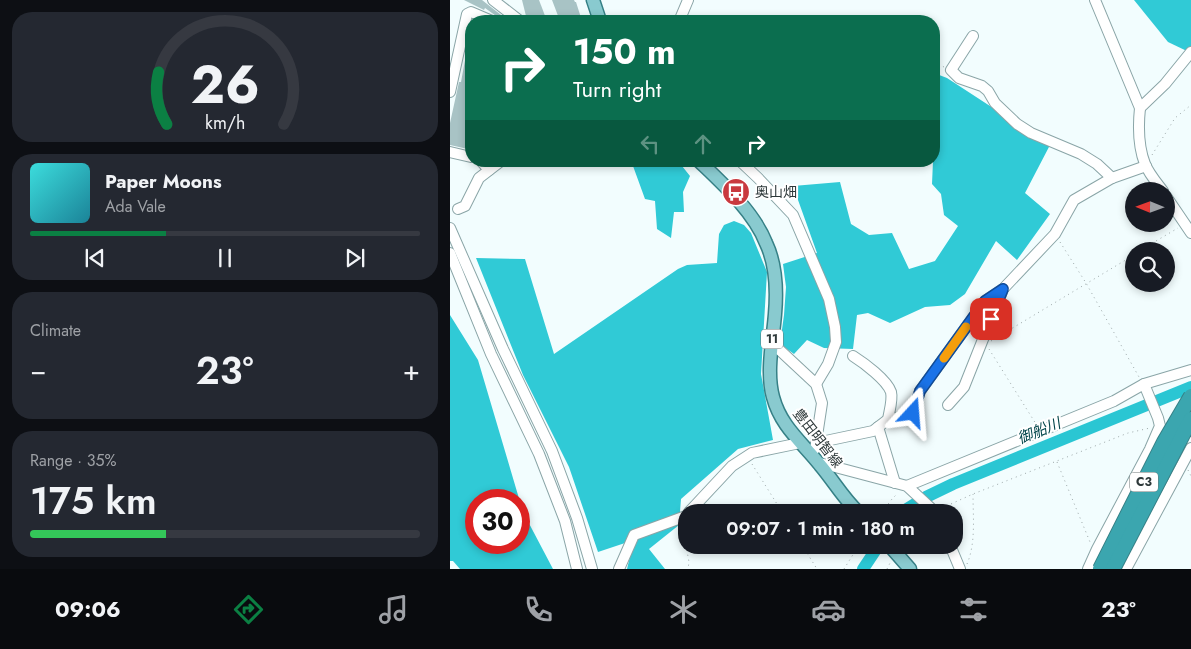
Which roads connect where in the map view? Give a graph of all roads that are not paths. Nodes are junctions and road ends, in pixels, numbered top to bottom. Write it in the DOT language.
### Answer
graph roads {
  1 [pos="493,0"];
  2 [pos="593,0"];
  3 [pos="688,0"];
  4 [pos="1095,0"];
  5 [pos="467,15"];
  6 [pos="478,15"];
  7 [pos="512,15"];
  8 [pos="598,15"];
  9 [pos="682,15"];
  10 [pos="465,23"];
  11 [pos="973,36"];
  12 [pos="1191,52"];
  13 [pos="450,92"];
  14 [pos="1140,108"];
  15 [pos="450,152"];
  16 [pos="465,156"];
  17 [pos="1146,166"];
  18 [pos="486,167"];
  19 [pos="493,167"];
  20 [pos="706,167"];
  21 [pos="746,167"];
  22 [pos="489,170"];
  23 [pos="1112,178"];
  24 [pos="1157,182"];
  25 [pos="458,209"];
  26 [pos="1175,209"];
  27 [pos="450,228"];
  28 [pos="1191,233"];
  29 [pos="450,253"];
  30 [pos="1003,289"];
  31 [pos="772,342"];
  32 [pos="853,356"];
  33 [pos="1191,370"];
  34 [pos="816,384"];
  35 [pos="1145,386"];
  36 [pos="1191,396"];
  37 [pos="948,405"];
  38 [pos="1191,419"];
  39 [pos="888,420"];
  40 [pos="878,427"];
  41 [pos="816,443"];
  42 [pos="800,444"];
  43 [pos="1191,448"];
  44 [pos="1150,449"];
  45 [pos="816,460"];
  46 [pos="1184,460"];
  47 [pos="895,483"];
  48 [pos="907,486"];
  49 [pos="697,504"];
  50 [pos="849,504"];
  51 [pos="926,504"];
  52 [pos="678,518"];
  53 [pos="1098,549"];
  54 [pos="900,554"];
  55 [pos="955,554"];
  56 [pos="1127,567"];
  57 [pos="963,568"];
  58 [pos="577,569"];
  59 [pos="592,569"];
  60 [pos="619,569"];
  61 [pos="910,569"];
  62 [pos="1088,569"];
  63 [pos="1100,569"];
  64 [pos="1113,569"];
  1 -- 7 [label="street"];
  2 -- 8 [label="main road"];
  3 -- 9 [label="street"];
  4 -- 14 [label="street"];
  5 -- 6 [label="street"];
  10 -- 13 [label="street"];
  11 -- 23 [label="street"];
  12 -- 14 [label="street"];
  14 -- 17 [label="street"];
  15 -- 16 [label="street"];
  17 -- 23 [label="street"];
  17 -- 24 [label="street"];
  18 -- 22 [label="street"];
  19 -- 22 [label="street"];
  20 -- 31 [label="main road, 豊田明智線 / 11"];
  21 -- 34 [label="street"];
  22 -- 25 [label="street"];
  23 -- 30 [label="street"];
  26 -- 28 [label="street"];
  27 -- 59 [label="street"];
  29 -- 58 [label="street"];
  30 -- 37 [label="street"];
  30 -- 39 [label="street"];
  31 -- 34 [label="street"];
  31 -- 42 [label="main road, 豊田明智線 / 11"];
  32 -- 39 [label="street"];
  33 -- 35 [label="street"];
  34 -- 41 [label="street"];
  35 -- 44 [label="street"];
  35 -- 48 [label="street"];
  36 -- 63 [label="highway, C3, bridge"];
  38 -- 64 [label="highway, C3, bridge"];
  39 -- 40 [label="street"];
  40 -- 41 [label="street"];
  40 -- 47 [label="street"];
  41 -- 45 [label="street"];
  42 -- 45 [label="main road, 豊田明智線 / 11"];
  42 -- 49 [label="street"];
  43 -- 46 [label="street"];
  44 -- 46 [label="street"];
  44 -- 53 [label="street"];
  45 -- 47 [label="street"];
  45 -- 50 [label="main road, 豊田明智線 / 11"];
  46 -- 56 [label="street"];
  47 -- 48 [label="street"];
  48 -- 51 [label="street"];
  52 -- 60 [label="street"];
  53 -- 56 [label="street"];
  53 -- 62 [label="street"];
  54 -- 61 [label="main road"];
  55 -- 57 [label="street"];
}
